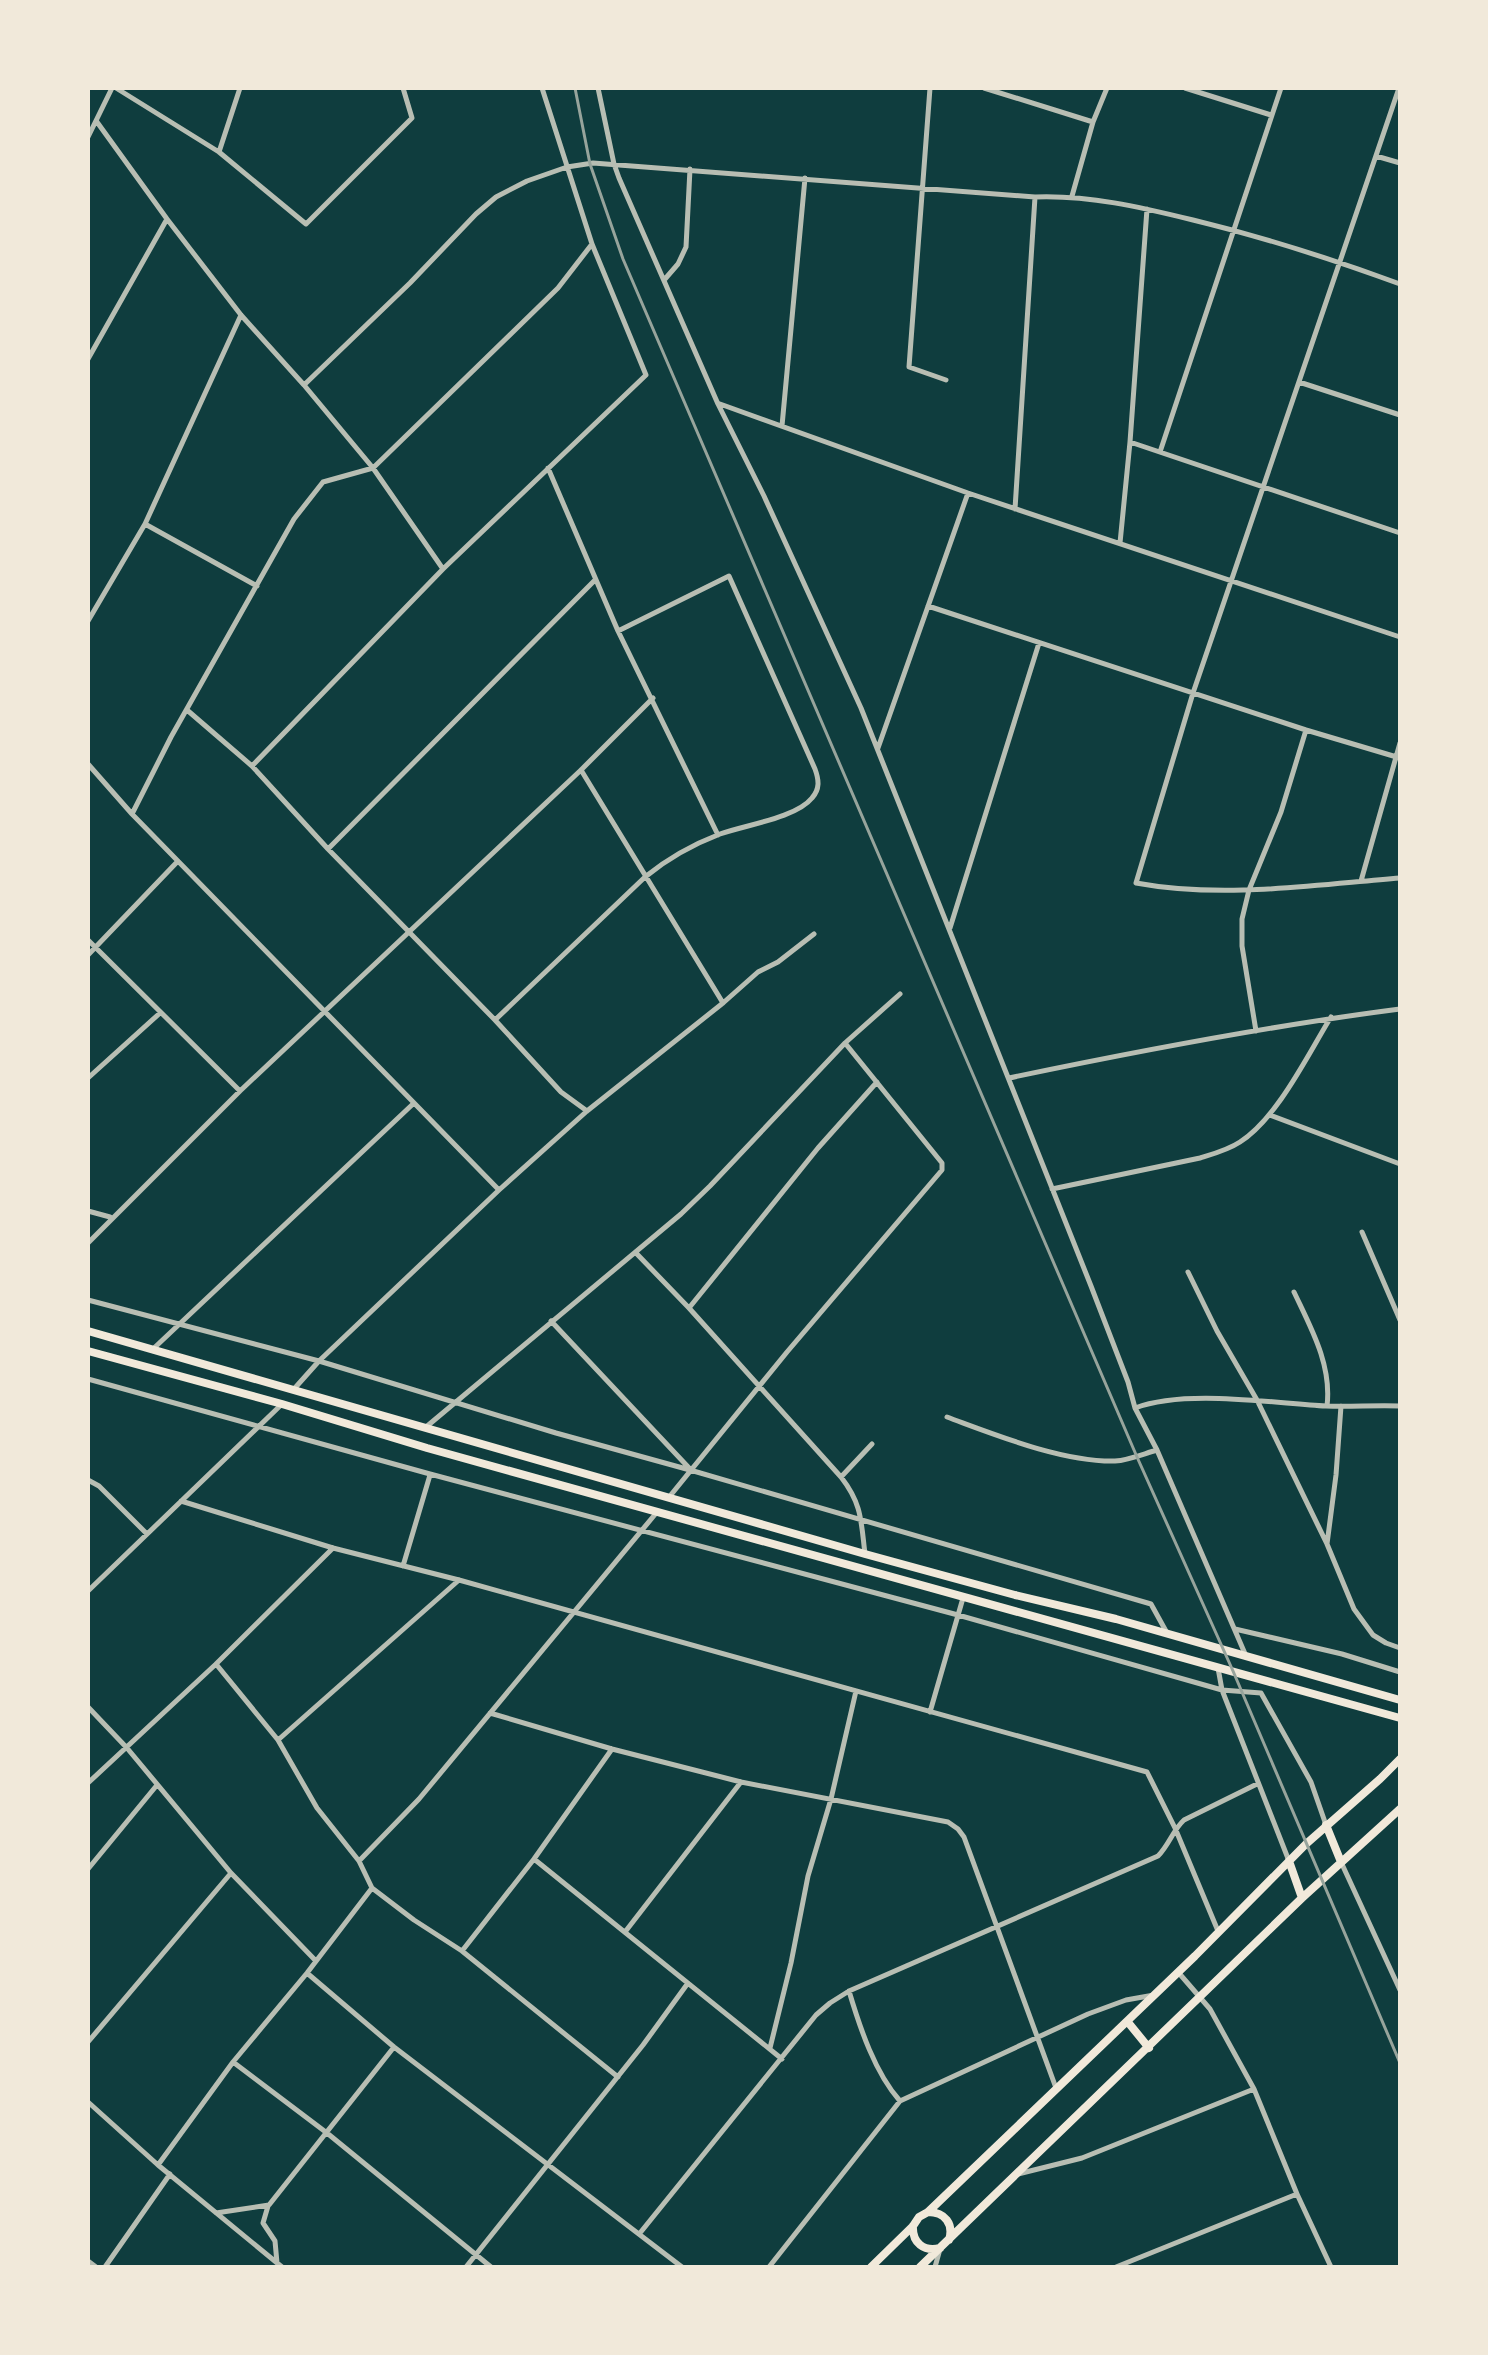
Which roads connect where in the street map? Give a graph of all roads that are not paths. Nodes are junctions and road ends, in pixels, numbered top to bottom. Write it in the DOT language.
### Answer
graph roads {
  1 [pos="114,88"];
  2 [pos="240,88"];
  3 [pos="403,88"];
  4 [pos="542,88"];
  5 [pos="598,88"];
  6 [pos="930,88"];
  7 [pos="984,88"];
  8 [pos="1107,88"];
  9 [pos="1185,88"];
  10 [pos="1281,88"];
  11 [pos="1399,88"];
  12 [pos="1271,115"];
  13 [pos="97,122"];
  14 [pos="1093,122"];
  15 [pos="88,137"];
  16 [pos="219,152"];
  17 [pos="1376,156"];
  18 [pos="1400,163"];
  19 [pos="614,164"];
  20 [pos="567,167"];
  21 [pos="690,169"];
  22 [pos="805,178"];
  23 [pos="923,189"];
  24 [pos="1072,196"];
  25 [pos="1035,197"];
  26 [pos="1147,209"];
  27 [pos="167,219"];
  28 [pos="1232,229"];
  29 [pos="592,244"];
  30 [pos="1340,262"];
  31 [pos="665,279"];
  32 [pos="1400,284"];
  33 [pos="241,315"];
  34 [pos="88,359"];
  35 [pos="946,380"];
  36 [pos="1299,382"];
  37 [pos="304,385"];
  38 [pos="718,404"];
  39 [pos="1400,415"];
  40 [pos="782,426"];
  41 [pos="1130,442"];
  42 [pos="1160,452"];
  43 [pos="373,468"];
  44 [pos="548,468"];
  45 [pos="1263,488"];
  46 [pos="968,493"];
  47 [pos="1015,509"];
  48 [pos="145,524"];
  49 [pos="1400,533"];
  50 [pos="1120,543"];
  51 [pos="443,569"];
  52 [pos="595,580"];
  53 [pos="1231,582"];
  54 [pos="257,586"];
  55 [pos="928,606"];
  56 [pos="88,621"];
  57 [pos="618,631"];
  58 [pos="1400,637"];
  59 [pos="1039,643"];
  60 [pos="1193,693"];
  61 [pos="653,698"];
  62 [pos="187,710"];
  63 [pos="1306,730"];
  64 [pos="1400,743"];
  65 [pos="878,748"];
  66 [pos="1398,758"];
  67 [pos="88,764"];
  68 [pos="252,766"];
  69 [pos="581,770"];
  70 [pos="132,814"];
  71 [pos="718,835"];
  72 [pos="328,849"];
  73 [pos="178,861"];
  74 [pos="645,877"];
  75 [pos="1400,878"];
  76 [pos="1361,881"];
  77 [pos="1249,890"];
  78 [pos="950,928"];
  79 [pos="408,931"];
  80 [pos="814,934"];
  81 [pos="88,940"];
  82 [pos="96,947"];
  83 [pos="88,955"];
  84 [pos="900,994"];
  85 [pos="723,1003"];
  86 [pos="1400,1009"];
  87 [pos="324,1010"];
  88 [pos="160,1013"];
  89 [pos="1331,1017"];
  90 [pos="495,1020"];
  91 [pos="1256,1031"];
  92 [pos="845,1043"];
  93 [pos="88,1078"];
  94 [pos="1009,1078"];
  95 [pos="877,1082"];
  96 [pos="240,1091"];
  97 [pos="414,1103"];
  98 [pos="587,1111"];
  99 [pos="1270,1115"];
  100 [pos="1400,1164"];
  101 [pos="1052,1189"];
  102 [pos="499,1190"];
  103 [pos="88,1211"];
  104 [pos="111,1218"];
  105 [pos="1362,1232"];
  106 [pos="88,1243"];
  107 [pos="636,1253"];
  108 [pos="1188,1272"];
  109 [pos="1294,1292"];
  110 [pos="88,1300"];
  111 [pos="689,1308"];
  112 [pos="1400,1320"];
  113 [pos="551,1321"];
  114 [pos="179,1324"];
  115 [pos="88,1331"];
  116 [pos="152,1350"];
  117 [pos="88,1351"];
  118 [pos="319,1361"];
  119 [pos="88,1379"];
  120 [pos="760,1387"];
  121 [pos="294,1389"];
  122 [pos="1257,1400"];
  123 [pos="455,1402"];
  124 [pos="282,1404"];
  125 [pos="1327,1406"];
  126 [pos="1341,1406"];
  127 [pos="1400,1406"];
  128 [pos="1135,1408"];
  129 [pos="947,1417"];
  130 [pos="260,1428"];
  131 [pos="425,1428"];
  132 [pos="872,1444"];
  133 [pos="1157,1450"];
  134 [pos="690,1470"];
  135 [pos="430,1474"];
  136 [pos="841,1477"];
  137 [pos="88,1480"];
  138 [pos="670,1496"];
  139 [pos="181,1501"];
  140 [pos="658,1511"];
  141 [pos="861,1520"];
  142 [pos="642,1530"];
  143 [pos="147,1534"];
  144 [pos="1327,1544"];
  145 [pos="333,1548"];
  146 [pos="865,1554"];
  147 [pos="403,1566"];
  148 [pos="459,1580"];
  149 [pos="88,1591"];
  150 [pos="964,1597"];
  151 [pos="574,1612"];
  152 [pos="958,1615"];
  153 [pos="1234,1629"];
  154 [pos="1168,1634"];
  155 [pos="1400,1648"];
  156 [pos="1247,1657"];
  157 [pos="216,1664"];
  158 [pos="1218,1667"];
  159 [pos="1400,1672"];
  160 [pos="1222,1690"];
  161 [pos="856,1691"];
  162 [pos="1400,1700"];
  163 [pos="88,1707"];
  164 [pos="930,1712"];
  165 [pos="490,1713"];
  166 [pos="1400,1718"];
  167 [pos="278,1740"];
  168 [pos="127,1748"];
  169 [pos="612,1749"];
  170 [pos="1400,1759"];
  171 [pos="741,1782"];
  172 [pos="88,1783"];
  173 [pos="1257,1784"];
  174 [pos="157,1785"];
  175 [pos="831,1799"];
  176 [pos="1400,1809"];
  177 [pos="1326,1825"];
  178 [pos="1175,1828"];
  179 [pos="534,1859"];
  180 [pos="359,1861"];
  181 [pos="1289,1861"];
  182 [pos="1341,1862"];
  183 [pos="88,1869"];
  184 [pos="231,1873"];
  185 [pos="372,1888"];
  186 [pos="1302,1898"];
  187 [pos="997,1927"];
  188 [pos="625,1932"];
  189 [pos="1219,1932"];
  190 [pos="462,1951"];
  191 [pos="315,1960"];
  192 [pos="1178,1972"];
  193 [pos="307,1973"];
  194 [pos="688,1983"];
  195 [pos="1400,1990"];
  196 [pos="849,1991"];
  197 [pos="1154,1994"];
  198 [pos="1201,1997"];
  199 [pos="1127,2021"];
  200 [pos="1037,2037"];
  201 [pos="88,2042"];
  202 [pos="394,2047"];
  203 [pos="770,2048"];
  204 [pos="1149,2048"];
  205 [pos="783,2059"];
  206 [pos="233,2062"];
  207 [pos="618,2077"];
  208 [pos="1056,2088"];
  209 [pos="1254,2089"];
  210 [pos="900,2101"];
  211 [pos="88,2102"];
  212 [pos="327,2133"];
  213 [pos="158,2165"];
  214 [pos="546,2165"];
  215 [pos="170,2174"];
  216 [pos="1017,2174"];
  217 [pos="1297,2194"];
  218 [pos="269,2205"];
  219 [pos="928,2212"];
  220 [pos="216,2213"];
  221 [pos="913,2226"];
  222 [pos="640,2233"];
  223 [pos="948,2240"];
  224 [pos="941,2248"];
  225 [pos="476,2255"];
  226 [pos="88,2261"];
  227 [pos="280,2265"];
  228 [pos="96,2267"];
  229 [pos="105,2267"];
  230 [pos="466,2267"];
  231 [pos="491,2267"];
  232 [pos="682,2267"];
  233 [pos="769,2267"];
  234 [pos="871,2267"];
  235 [pos="920,2267"];
  236 [pos="935,2267"];
  237 [pos="1116,2267"];
  238 [pos="1331,2267"];
  1 -- 13 [label="street"];
  1 -- 16 [label="street"];
  2 -- 16 [label="street"];
  3 -- 16 [label="street"];
  4 -- 20 [label="street"];
  5 -- 19 [label="street"];
  6 -- 23 [label="street"];
  7 -- 14 [label="street"];
  8 -- 14 [label="street"];
  9 -- 12 [label="street"];
  10 -- 12 [label="street"];
  11 -- 17 [label="street"];
  12 -- 28 [label="street"];
  13 -- 15 [label="street"];
  13 -- 27 [label="street"];
  14 -- 24 [label="street"];
  17 -- 18 [label="street"];
  17 -- 30 [label="street"];
  19 -- 20 [label="street"];
  19 -- 21 [label="street"];
  19 -- 31 [label="street"];
  20 -- 29 [label="street"];
  20 -- 37 [label="street"];
  21 -- 22 [label="street"];
  21 -- 31 [label="street"];
  22 -- 23 [label="street"];
  22 -- 40 [label="street"];
  23 -- 25 [label="street"];
  23 -- 35 [label="street"];
  24 -- 25 [label="street"];
  24 -- 26 [label="street"];
  25 -- 47 [label="street"];
  26 -- 28 [label="street"];
  26 -- 41 [label="street"];
  27 -- 33 [label="street"];
  27 -- 34 [label="street"];
  28 -- 30 [label="street"];
  28 -- 42 [label="street"];
  29 -- 43 [label="street"];
  29 -- 44 [label="street"];
  30 -- 32 [label="street"];
  30 -- 36 [label="street"];
  31 -- 38 [label="street"];
  33 -- 37 [label="street"];
  33 -- 48 [label="street"];
  36 -- 39 [label="street"];
  36 -- 45 [label="street"];
  37 -- 43 [label="street"];
  38 -- 40 [label="street"];
  38 -- 65 [label="street"];
  40 -- 46 [label="street"];
  41 -- 42 [label="street"];
  41 -- 50 [label="street"];
  42 -- 45 [label="street"];
  43 -- 51 [label="street"];
  43 -- 54 [label="street"];
  44 -- 51 [label="street"];
  44 -- 52 [label="street"];
  45 -- 49 [label="street"];
  45 -- 53 [label="street"];
  46 -- 47 [label="street"];
  46 -- 55 [label="street"];
  47 -- 50 [label="street"];
  48 -- 54 [label="street"];
  48 -- 56 [label="street"];
  50 -- 53 [label="street"];
  51 -- 68 [label="street"];
  52 -- 57 [label="street"];
  52 -- 72 [label="street"];
  53 -- 58 [label="street"];
  53 -- 60 [label="street"];
  54 -- 62 [label="street"];
  55 -- 59 [label="street"];
  55 -- 65 [label="street"];
  57 -- 61 [label="street"];
  57 -- 71 [label="street"];
  59 -- 60 [label="street"];
  59 -- 78 [label="street"];
  60 -- 63 [label="street"];
  60 -- 77 [label="street"];
  61 -- 69 [label="street"];
  61 -- 71 [label="street"];
  62 -- 68 [label="street"];
  62 -- 70 [label="street"];
  63 -- 66 [label="street"];
  63 -- 77 [label="street"];
  64 -- 66 [label="street"];
  65 -- 78 [label="street"];
  66 -- 76 [label="street"];
  67 -- 70 [label="street"];
  68 -- 72 [label="street"];
  69 -- 74 [label="street"];
  69 -- 79 [label="street"];
  70 -- 73 [label="street"];
  71 -- 74 [label="street"];
  72 -- 79 [label="street"];
  73 -- 82 [label="street"];
  73 -- 87 [label="street"];
  74 -- 85 [label="street"];
  74 -- 90 [label="street"];
  75 -- 76 [label="street"];
  76 -- 77 [label="street"];
  77 -- 91 [label="street"];
  78 -- 94 [label="street"];
  79 -- 87 [label="street"];
  79 -- 90 [label="street"];
  80 -- 85 [label="street"];
  81 -- 82 [label="street"];
  82 -- 83 [label="street"];
  82 -- 88 [label="street"];
  84 -- 92 [label="street"];
  85 -- 98 [label="street"];
  86 -- 89 [label="street"];
  87 -- 96 [label="street"];
  87 -- 97 [label="street"];
  88 -- 93 [label="street"];
  88 -- 96 [label="street"];
  89 -- 91 [label="street"];
  89 -- 99 [label="street"];
  90 -- 98 [label="street"];
  91 -- 94 [label="street"];
  92 -- 95 [label="street"];
  92 -- 107 [label="street"];
  94 -- 101 [label="street"];
  95 -- 111 [label="street"];
  95 -- 120 [label="street"];
  96 -- 104 [label="street"];
  97 -- 102 [label="street"];
  97 -- 114 [label="street"];
  98 -- 102 [label="street"];
  99 -- 100 [label="street"];
  99 -- 101 [label="street"];
  101 -- 128 [label="street"];
  102 -- 118 [label="street"];
  103 -- 104 [label="street"];
  104 -- 106 [label="street"];
  105 -- 112 [label="street"];
  107 -- 111 [label="street"];
  107 -- 113 [label="street"];
  108 -- 122 [label="street"];
  109 -- 125 [label="street"];
  110 -- 114 [label="street"];
  111 -- 120 [label="street"];
  113 -- 123 [label="street"];
  113 -- 134 [label="street"];
  114 -- 116 [label="street"];
  114 -- 118 [label="street"];
  115 -- 116 [label="main road"];
  116 -- 121 [label="main road"];
  117 -- 124 [label="main road"];
  118 -- 121 [label="street"];
  118 -- 123 [label="street"];
  119 -- 130 [label="street"];
  120 -- 134 [label="street"];
  120 -- 136 [label="street"];
  121 -- 131 [label="main road"];
  122 -- 125 [label="street"];
  122 -- 128 [label="street"];
  122 -- 144 [label="street"];
  123 -- 131 [label="street"];
  123 -- 134 [label="street"];
  124 -- 130 [label="street"];
  124 -- 140 [label="main road"];
  125 -- 126 [label="street"];
  126 -- 127 [label="street"];
  126 -- 144 [label="street"];
  128 -- 133 [label="street"];
  129 -- 133 [label="street"];
  130 -- 135 [label="street"];
  130 -- 139 [label="street"];
  131 -- 138 [label="main road"];
  132 -- 136 [label="street"];
  133 -- 153 [label="street"];
  134 -- 138 [label="street"];
  134 -- 141 [label="street"];
  135 -- 142 [label="street"];
  135 -- 147 [label="street"];
  136 -- 141 [label="street"];
  137 -- 143 [label="street"];
  138 -- 146 [label="main road"];
  139 -- 143 [label="street"];
  139 -- 145 [label="street"];
  140 -- 142 [label="street"];
  140 -- 150 [label="main road"];
  141 -- 146 [label="street"];
  141 -- 154 [label="street"];
  142 -- 151 [label="street"];
  142 -- 152 [label="street"];
  143 -- 149 [label="street"];
  144 -- 155 [label="street"];
  145 -- 147 [label="street"];
  145 -- 157 [label="street"];
  146 -- 154 [label="main road"];
  147 -- 148 [label="street"];
  148 -- 151 [label="street"];
  148 -- 167 [label="street"];
  150 -- 152 [label="street"];
  150 -- 158 [label="main road"];
  151 -- 161 [label="street"];
  151 -- 165 [label="street"];
  152 -- 160 [label="street"];
  152 -- 164 [label="street"];
  153 -- 156 [label="street"];
  153 -- 159 [label="street"];
  154 -- 156 [label="main road"];
  156 -- 162 [label="main road"];
  157 -- 167 [label="street"];
  157 -- 168 [label="street"];
  158 -- 160 [label="street"];
  158 -- 166 [label="main road"];
  160 -- 173 [label="street"];
  160 -- 177 [label="street"];
  161 -- 164 [label="street"];
  161 -- 175 [label="street"];
  163 -- 168 [label="street"];
  164 -- 178 [label="street"];
  165 -- 169 [label="street"];
  165 -- 180 [label="street"];
  167 -- 180 [label="street"];
  168 -- 172 [label="street"];
  168 -- 174 [label="street"];
  169 -- 171 [label="street"];
  169 -- 179 [label="street"];
  170 -- 177 [label="main road"];
  171 -- 175 [label="street"];
  171 -- 188 [label="street"];
  173 -- 178 [label="street"];
  173 -- 181 [label="street"];
  174 -- 183 [label="street"];
  174 -- 184 [label="street"];
  175 -- 187 [label="street"];
  175 -- 203 [label="street"];
  176 -- 182 [label="main road"];
  177 -- 181 [label="main road"];
  177 -- 182 [label="main road"];
  178 -- 187 [label="street"];
  178 -- 189 [label="street"];
  179 -- 188 [label="street"];
  179 -- 190 [label="street"];
  180 -- 185 [label="street"];
  181 -- 186 [label="main road"];
  181 -- 189 [label="main road"];
  182 -- 186 [label="main road"];
  182 -- 195 [label="street"];
  184 -- 191 [label="street"];
  184 -- 201 [label="street"];
  185 -- 190 [label="street"];
  185 -- 191 [label="street"];
  186 -- 198 [label="main road"];
  187 -- 196 [label="street"];
  187 -- 200 [label="street"];
  188 -- 194 [label="street"];
  189 -- 192 [label="main road"];
  190 -- 207 [label="street"];
  191 -- 193 [label="street"];
  192 -- 197 [label="main road"];
  192 -- 198 [label="street"];
  193 -- 202 [label="street"];
  193 -- 206 [label="street"];
  194 -- 203 [label="street"];
  194 -- 207 [label="street"];
  196 -- 205 [label="street"];
  196 -- 210 [label="street"];
  197 -- 199 [label="main road"];
  197 -- 200 [label="street"];
  198 -- 204 [label="main road"];
  198 -- 209 [label="street"];
  199 -- 204 [label="main road"];
  199 -- 208 [label="main road"];
  200 -- 208 [label="street"];
  200 -- 210 [label="street"];
  202 -- 212 [label="street"];
  202 -- 214 [label="street"];
  203 -- 205 [label="street"];
  204 -- 216 [label="main road"];
  205 -- 222 [label="street"];
  206 -- 212 [label="street"];
  206 -- 213 [label="street"];
  207 -- 214 [label="street"];
  208 -- 219 [label="main road"];
  209 -- 216 [label="street"];
  209 -- 217 [label="street"];
  210 -- 233 [label="street"];
  211 -- 213 [label="street"];
  212 -- 218 [label="street"];
  212 -- 225 [label="street"];
  213 -- 215 [label="street"];
  214 -- 222 [label="street"];
  214 -- 225 [label="street"];
  215 -- 220 [label="street"];
  215 -- 229 [label="street"];
  216 -- 223 [label="main road"];
  217 -- 237 [label="street"];
  217 -- 238 [label="street"];
  218 -- 220 [label="street"];
  218 -- 227 [label="street"];
  219 -- 221 [label="main road"];
  219 -- 223 [label="main road"];
  220 -- 227 [label="street"];
  221 -- 224 [label="main road"];
  221 -- 234 [label="main road"];
  222 -- 232 [label="street"];
  223 -- 224 [label="main road"];
  224 -- 235 [label="main road"];
  224 -- 236 [label="street"];
  225 -- 230 [label="street"];
  225 -- 231 [label="street"];
  226 -- 228 [label="street"];
}
